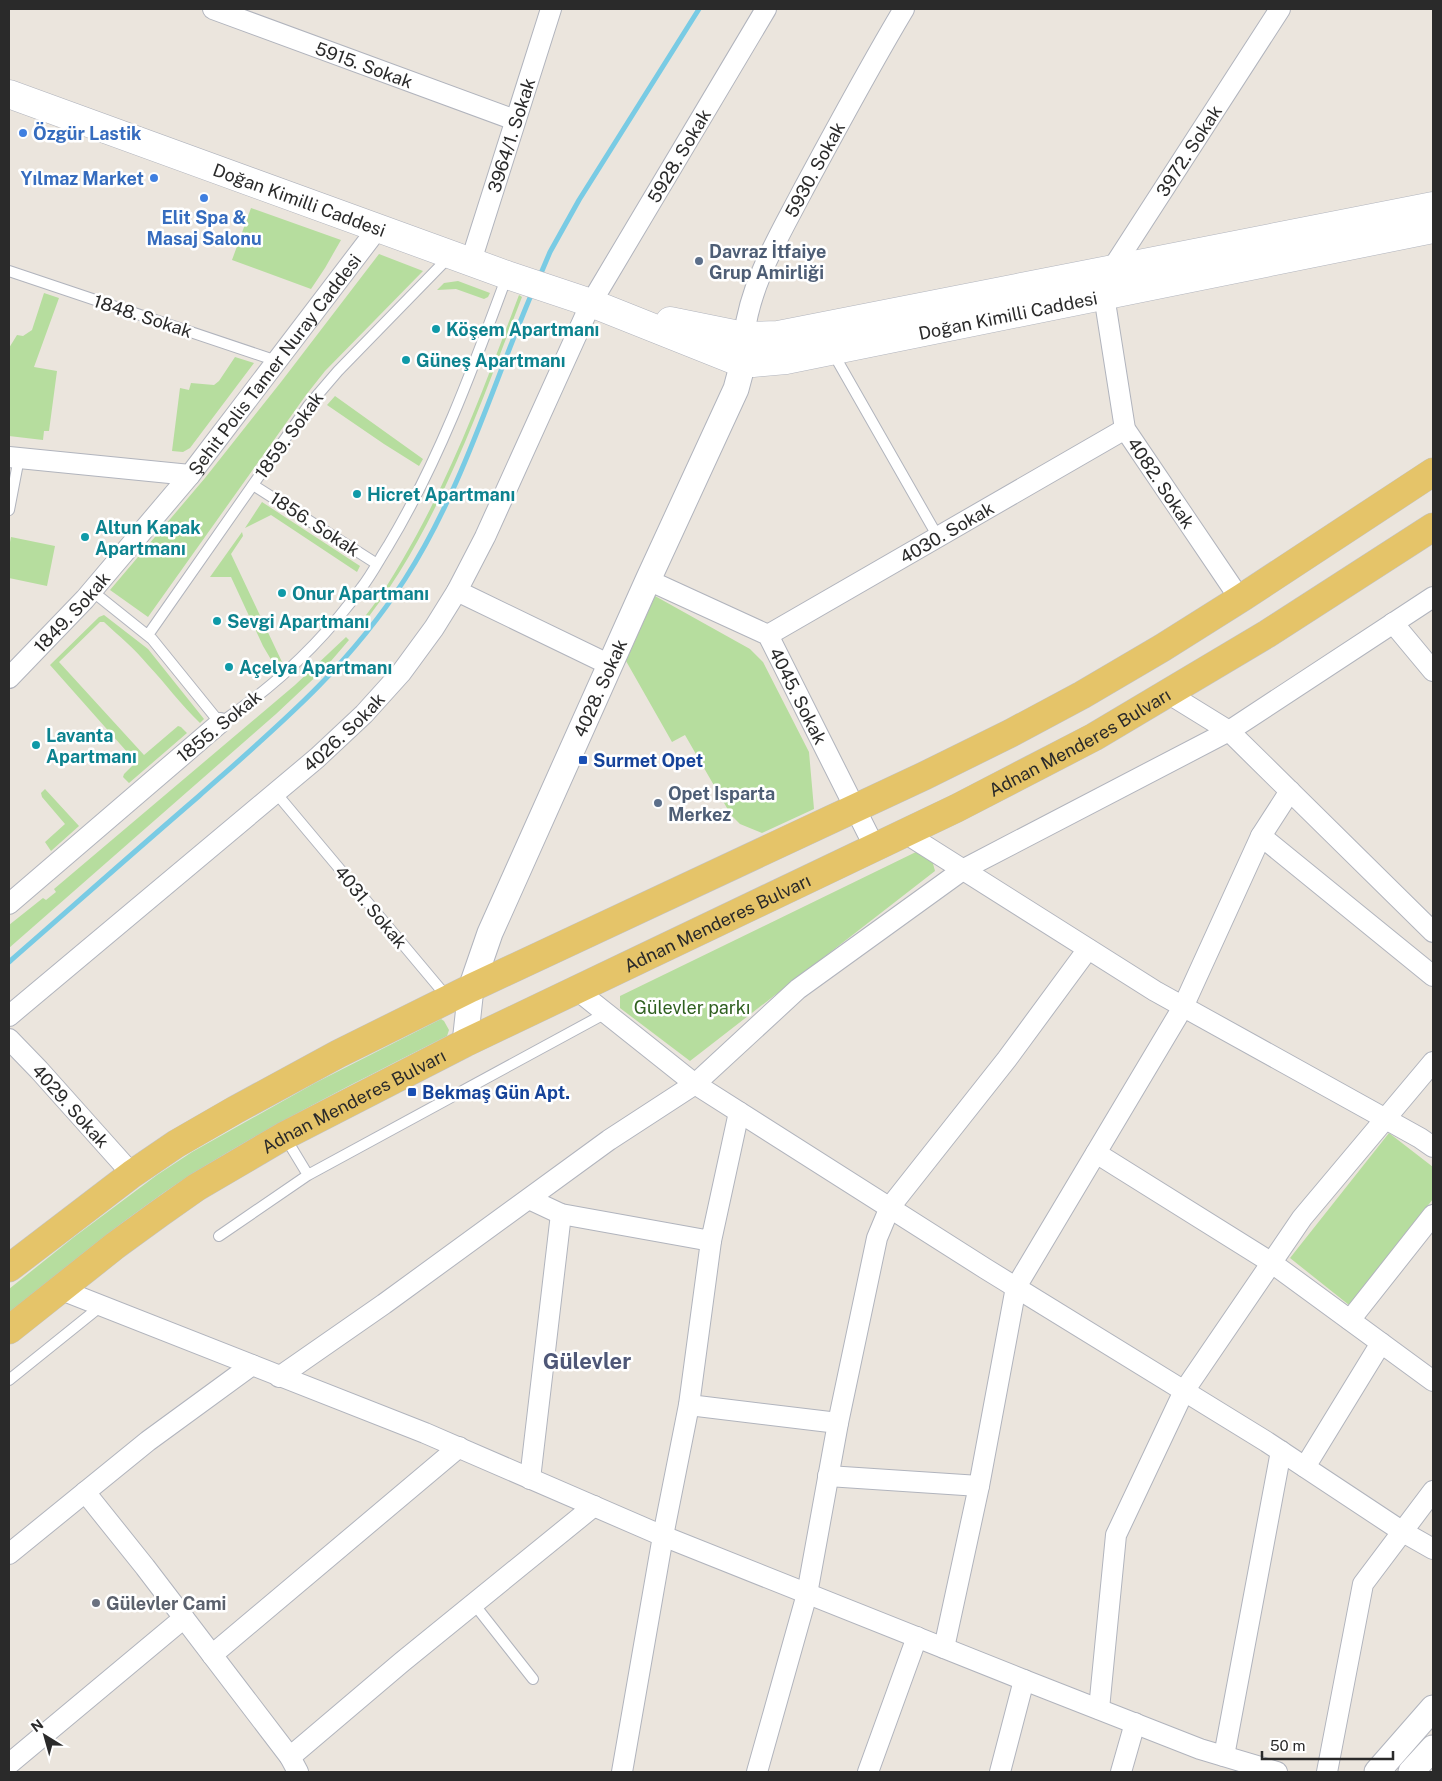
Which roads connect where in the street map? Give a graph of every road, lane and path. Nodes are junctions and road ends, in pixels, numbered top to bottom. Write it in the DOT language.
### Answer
graph roads {
  1 [pos="213,9"];
  2 [pos="550,9"];
  3 [pos="766,9"];
  4 [pos="904,9"];
  5 [pos="1280,9"];
  6 [pos="9,94"];
  7 [pos="515,120"];
  8 [pos="1433,206"];
  9 [pos="378,228"];
  10 [pos="1433,229"];
  11 [pos="461,258"];
  12 [pos="1112,269"];
  13 [pos="9,271"];
  14 [pos="507,275"];
  15 [pos="1103,296"];
  16 [pos="591,303"];
  17 [pos="742,349"];
  18 [pos="832,350"];
  19 [pos="277,361"];
  20 [pos="1124,429"];
  21 [pos="14,458"];
  22 [pos="1433,472"];
  23 [pos="190,475"];
  24 [pos="253,485"];
  25 [pos="9,510"];
  26 [pos="1433,527"];
  27 [pos="938,537"];
  28 [pos="376,564"];
  29 [pos="648,580"];
  30 [pos="92,591"];
  31 [pos="457,591"];
  32 [pos="1433,598"];
  33 [pos="1240,599"];
  34 [pos="1393,624"];
  35 [pos="148,635"];
  36 [pos="768,635"];
  37 [pos="610,665"];
  38 [pos="1433,671"];
  39 [pos="10,678"];
  40 [pos="1169,694"];
  41 [pos="220,723"];
  42 [pos="1229,731"];
  43 [pos="1290,791"];
  44 [pos="276,793"];
  45 [pos="855,808"];
  46 [pos="905,833"];
  47 [pos="1261,836"];
  48 [pos="875,848"];
  49 [pos="964,869"];
  50 [pos="9,904"];
  51 [pos="1433,932"];
  52 [pos="1088,948"];
  53 [pos="1433,976"];
  54 [pos="577,990"];
  55 [pos="1183,1007"];
  56 [pos="461,1012"];
  57 [pos="606,1013"];
  58 [pos="9,1016"];
  59 [pos="9,1039"];
  60 [pos="1433,1062"];
  61 [pos="695,1084"];
  62 [pos="739,1112"];
  63 [pos="1386,1119"];
  64 [pos="284,1136"];
  65 [pos="1433,1147"];
  66 [pos="1096,1153"];
  67 [pos="132,1174"];
  68 [pos="308,1175"];
  69 [pos="529,1199"];
  70 [pos="890,1207"];
  71 [pos="561,1214"];
  72 [pos="1433,1215"];
  73 [pos="218,1236"];
  74 [pos="711,1241"];
  75 [pos="1272,1262"];
  76 [pos="9,1268"];
  77 [pos="1016,1287"];
  78 [pos="59,1289"];
  79 [pos="102,1306"];
  80 [pos="1350,1320"];
  81 [pos="9,1330"];
  82 [pos="1381,1343"];
  83 [pos="252,1365"];
  84 [pos="279,1377"];
  85 [pos="9,1380"];
  86 [pos="1433,1381"];
  87 [pos="1184,1391"];
  88 [pos="689,1404"];
  89 [pos="838,1422"];
  90 [pos="459,1447"];
  91 [pos="1281,1451"];
  92 [pos="1305,1467"];
  93 [pos="828,1476"];
  94 [pos="530,1479"];
  95 [pos="979,1486"];
  96 [pos="1433,1491"];
  97 [pos="85,1492"];
  98 [pos="594,1506"];
  99 [pos="1403,1532"];
  100 [pos="663,1536"];
  101 [pos="1433,1549"];
  102 [pos="9,1554"];
  103 [pos="807,1594"];
  104 [pos="474,1604"];
  105 [pos="184,1618"];
  106 [pos="917,1637"];
  107 [pos="944,1648"];
  108 [pos="212,1655"];
  109 [pos="533,1679"];
  110 [pos="1024,1680"];
  111 [pos="1433,1708"];
  112 [pos="1099,1709"];
  113 [pos="1135,1723"];
  114 [pos="1433,1748"];
  115 [pos="1224,1756"];
  116 [pos="9,1764"];
  117 [pos="294,1764"];
  118 [pos="622,1772"];
  119 [pos="756,1772"];
  120 [pos="868,1772"];
  121 [pos="1000,1772"];
  122 [pos="1121,1772"];
  123 [pos="1277,1772"];
  124 [pos="1327,1772"];
  125 [pos="1377,1772"];
  126 [pos="1411,1772"];
  1 -- 7 [label="street, 5915. Sokak"];
  2 -- 7 [label="street, 3964/1. Sokak"];
  3 -- 16 [label="street, 5928. Sokak"];
  4 -- 17 [label="street, 5930. Sokak"];
  5 -- 12 [label="street, 3972. Sokak"];
  6 -- 9 [label="main road, Doğan Kimilli Caddesi"];
  7 -- 11 [label="street, 3964/1. Sokak"];
  8 -- 12 [label="main road, Doğan Kimilli Caddesi"];
  9 -- 11 [label="main road, Doğan Kimilli Caddesi"];
  9 -- 19 [label="street, Şehit Polis Tamer Nuray Caddesi"];
  10 -- 15 [label="main road, Doğan Kimilli Caddesi"];
  11 -- 14 [label="main road, Doğan Kimilli Caddesi"];
  11 -- 24 [label="lane, 1859. Sokak"];
  12 -- 15 [label="street, 3972. Sokak"];
  12 -- 17 [label="main road, Doğan Kimilli Caddesi"];
  13 -- 19 [label="lane, 1848. Sokak"];
  14 -- 16 [label="main road, Doğan Kimilli Caddesi"];
  14 -- 28 [label="lane, 1855. Sokak"];
  15 -- 18 [label="main road, Doğan Kimilli Caddesi"];
  15 -- 20 [label="street, 4082. Sokak"];
  16 -- 17 [label="main road, Doğan Kimilli Caddesi"];
  16 -- 31 [label="street, 4026. Sokak"];
  17 -- 18 [label="main road, Doğan Kimilli Caddesi"];
  17 -- 29 [label="street, 4028. Sokak"];
  18 -- 27 [label="lane"];
  19 -- 23 [label="street, Şehit Polis Tamer Nuray Caddesi"];
  20 -- 27 [label="street, 4030. Sokak"];
  20 -- 33 [label="street, 4082. Sokak"];
  21 -- 23 [label="street, Şehit Polis Tamer Nuray Caddesi"];
  21 -- 25 [label="lane"];
  22 -- 33 [label="main road, Adnan Menderes Bulvarı"];
  23 -- 30 [label="street, 1849. Sokak"];
  24 -- 28 [label="lane, 1856. Sokak"];
  24 -- 35 [label="lane, 1859. Sokak"];
  26 -- 40 [label="main road, Adnan Menderes Bulvarı"];
  27 -- 36 [label="street, 4030. Sokak"];
  28 -- 41 [label="lane, 1855. Sokak"];
  29 -- 36 [label="street, 4045. Sokak"];
  29 -- 37 [label="street, 4028. Sokak"];
  30 -- 35 [label="lane"];
  30 -- 39 [label="street, 1849. Sokak"];
  31 -- 37 [label="street"];
  31 -- 44 [label="street, 4026. Sokak"];
  32 -- 34 [label="street"];
  33 -- 45 [label="main road, Adnan Menderes Bulvarı"];
  34 -- 38 [label="street"];
  34 -- 42 [label="street"];
  35 -- 41 [label="lane"];
  36 -- 45 [label="street, 4045. Sokak"];
  37 -- 56 [label="street, 4028. Sokak"];
  40 -- 42 [label="street"];
  40 -- 46 [label="main road, Adnan Menderes Bulvarı"];
  41 -- 50 [label="street, 1855. Sokak"];
  42 -- 43 [label="street"];
  42 -- 49 [label="street"];
  43 -- 47 [label="street"];
  43 -- 51 [label="street"];
  44 -- 56 [label="lane, 4031. Sokak"];
  44 -- 58 [label="street, 4026. Sokak"];
  45 -- 48 [label="street, 4045. Sokak"];
  45 -- 56 [label="main road, Adnan Menderes Bulvarı"];
  46 -- 48 [label="main road, Adnan Menderes Bulvarı"];
  46 -- 49 [label="street"];
  47 -- 53 [label="street"];
  47 -- 55 [label="street"];
  48 -- 54 [label="main road, Adnan Menderes Bulvarı"];
  49 -- 52 [label="street"];
  49 -- 61 [label="street"];
  52 -- 55 [label="street"];
  52 -- 70 [label="street"];
  54 -- 56 [label="main road, Adnan Menderes Bulvarı"];
  54 -- 57 [label="street"];
  55 -- 63 [label="street"];
  55 -- 66 [label="street"];
  56 -- 64 [label="main road, Adnan Menderes Bulvarı"];
  56 -- 67 [label="main road, Adnan Menderes Bulvarı"];
  57 -- 61 [label="street"];
  57 -- 68 [label="lane"];
  59 -- 67 [label="street, 4029. Sokak"];
  60 -- 63 [label="street"];
  61 -- 62 [label="street"];
  61 -- 69 [label="street"];
  62 -- 70 [label="street"];
  62 -- 74 [label="street"];
  63 -- 65 [label="street"];
  63 -- 75 [label="street"];
  64 -- 68 [label="lane"];
  64 -- 78 [label="main road, Adnan Menderes Bulvarı"];
  66 -- 75 [label="street"];
  66 -- 77 [label="street"];
  67 -- 76 [label="main road, Adnan Menderes Bulvarı"];
  68 -- 73 [label="lane"];
  69 -- 71 [label="street"];
  69 -- 84 [label="street"];
  70 -- 77 [label="street"];
  70 -- 89 [label="street"];
  71 -- 74 [label="street"];
  71 -- 94 [label="street"];
  72 -- 80 [label="street"];
  74 -- 88 [label="street"];
  75 -- 80 [label="street"];
  75 -- 87 [label="street"];
  77 -- 87 [label="street"];
  77 -- 95 [label="street"];
  78 -- 79 [label="street"];
  78 -- 81 [label="main road, Adnan Menderes Bulvarı"];
  79 -- 83 [label="street"];
  79 -- 85 [label="lane"];
  80 -- 82 [label="street"];
  82 -- 86 [label="street"];
  82 -- 92 [label="street"];
  83 -- 84 [label="street"];
  83 -- 97 [label="street"];
  84 -- 90 [label="street"];
  87 -- 91 [label="street"];
  87 -- 112 [label="street"];
  88 -- 89 [label="street"];
  88 -- 100 [label="street"];
  89 -- 93 [label="street"];
  90 -- 94 [label="street"];
  90 -- 108 [label="street"];
  91 -- 92 [label="street"];
  91 -- 115 [label="street"];
  92 -- 99 [label="street"];
  93 -- 95 [label="street"];
  93 -- 103 [label="street"];
  94 -- 98 [label="street"];
  95 -- 107 [label="street"];
  96 -- 99 [label="street"];
  97 -- 102 [label="street"];
  97 -- 105 [label="street"];
  98 -- 100 [label="street"];
  98 -- 104 [label="street"];
  99 -- 101 [label="street"];
  99 -- 124 [label="street"];
  100 -- 103 [label="street"];
  100 -- 118 [label="street"];
  103 -- 106 [label="street"];
  103 -- 119 [label="street"];
  104 -- 109 [label="lane"];
  104 -- 117 [label="street"];
  105 -- 108 [label="street"];
  105 -- 116 [label="street"];
  106 -- 107 [label="street"];
  106 -- 120 [label="street"];
  107 -- 110 [label="street"];
  108 -- 117 [label="street"];
  110 -- 112 [label="street"];
  110 -- 121 [label="street"];
  111 -- 125 [label="street"];
  112 -- 113 [label="street"];
  113 -- 115 [label="street"];
  113 -- 122 [label="street"];
  114 -- 126 [label="street"];
  115 -- 123 [label="street"];
}
